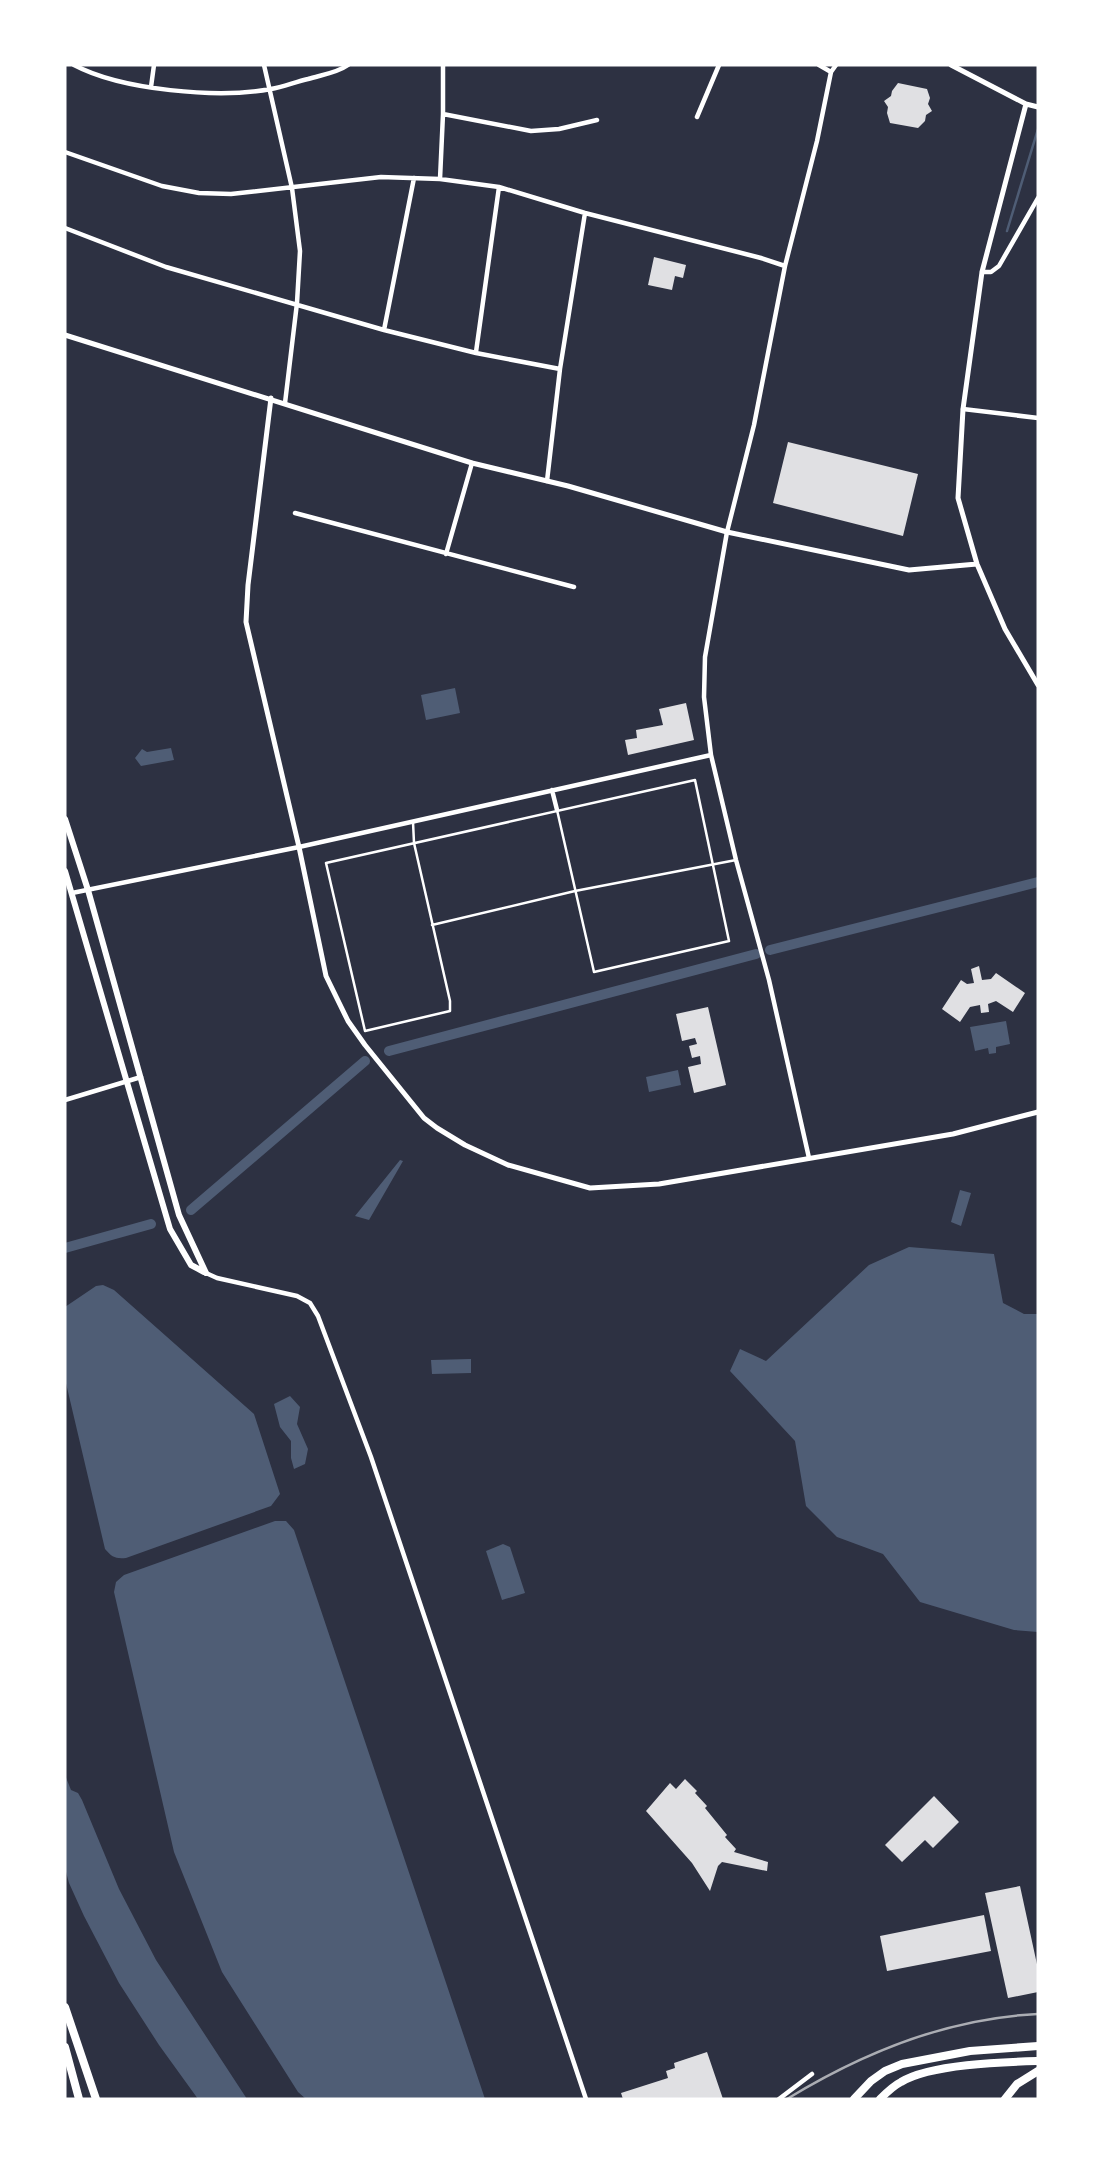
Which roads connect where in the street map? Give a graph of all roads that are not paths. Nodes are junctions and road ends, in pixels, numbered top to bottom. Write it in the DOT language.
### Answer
graph roads {
  1 [pos="74,65"];
  2 [pos="154,65"];
  3 [pos="264,65"];
  4 [pos="348,65"];
  5 [pos="443,65"];
  6 [pos="719,65"];
  7 [pos="819,65"];
  8 [pos="836,65"];
  9 [pos="951,65"];
  10 [pos="831,72"];
  11 [pos="150,87"];
  12 [pos="270,89"];
  13 [pos="1027,104"];
  14 [pos="1038,107"];
  15 [pos="443,114"];
  16 [pos="697,117"];
  17 [pos="597,120"];
  18 [pos="65,152"];
  19 [pos="414,178"];
  20 [pos="440,179"];
  21 [pos="499,187"];
  22 [pos="292,188"];
  23 [pos="1038,198"];
  24 [pos="585,214"];
  25 [pos="65,228"];
  26 [pos="785,266"];
  27 [pos="982,272"];
  28 [pos="297,303"];
  29 [pos="384,330"];
  30 [pos="65,335"];
  31 [pos="476,353"];
  32 [pos="560,369"];
  33 [pos="271,398"];
  34 [pos="285,403"];
  35 [pos="963,410"];
  36 [pos="1038,418"];
  37 [pos="472,463"];
  38 [pos="547,481"];
  39 [pos="295,513"];
  40 [pos="727,532"];
  41 [pos="446,554"];
  42 [pos="977,564"];
  43 [pos="574,587"];
  44 [pos="1038,685"];
  45 [pos="711,755"];
  46 [pos="552,790"];
  47 [pos="557,810"];
  48 [pos="65,819"];
  49 [pos="413,822"];
  50 [pos="414,843"];
  51 [pos="299,847"];
  52 [pos="736,860"];
  53 [pos="712,863"];
  54 [pos="65,871"];
  55 [pos="88,890"];
  56 [pos="575,891"];
  57 [pos="72,893"];
  58 [pos="432,925"];
  59 [pos="142,1077"];
  60 [pos="128,1081"];
  61 [pos="65,1100"];
  62 [pos="1038,1112"];
  63 [pos="809,1158"];
  64 [pos="206,1273"];
  65 [pos="65,2007"];
  66 [pos="1038,2046"];
  67 [pos="65,2047"];
  68 [pos="1038,2061"];
  69 [pos="1038,2071"];
  70 [pos="812,2074"];
  71 [pos="79,2099"];
  72 [pos="96,2099"];
  73 [pos="586,2099"];
  74 [pos="779,2099"];
  75 [pos="854,2099"];
  76 [pos="880,2099"];
  77 [pos="1006,2099"];
  1 -- 11 [label="street"];
  2 -- 11 [label="street"];
  3 -- 12 [label="street"];
  4 -- 12 [label="street"];
  5 -- 15 [label="street"];
  6 -- 16 [label="street"];
  7 -- 10 [label="street"];
  8 -- 10 [label="street"];
  9 -- 13 [label="street"];
  10 -- 26 [label="street"];
  11 -- 12 [label="street"];
  12 -- 22 [label="street"];
  13 -- 14 [label="street"];
  13 -- 27 [label="street"];
  15 -- 17 [label="street"];
  15 -- 20 [label="street"];
  18 -- 22 [label="street"];
  19 -- 20 [label="street"];
  19 -- 22 [label="street"];
  19 -- 29 [label="street"];
  20 -- 21 [label="street"];
  21 -- 24 [label="street"];
  21 -- 31 [label="street"];
  22 -- 28 [label="street"];
  23 -- 27 [label="street"];
  24 -- 26 [label="street"];
  24 -- 32 [label="street"];
  25 -- 28 [label="street"];
  26 -- 40 [label="street"];
  27 -- 35 [label="street"];
  28 -- 29 [label="street"];
  28 -- 34 [label="street"];
  29 -- 31 [label="street"];
  30 -- 33 [label="street"];
  31 -- 32 [label="street"];
  32 -- 38 [label="street"];
  33 -- 34 [label="street"];
  33 -- 51 [label="street"];
  34 -- 37 [label="street"];
  35 -- 36 [label="street"];
  35 -- 42 [label="street"];
  37 -- 38 [label="street"];
  37 -- 41 [label="street"];
  38 -- 40 [label="street"];
  39 -- 41 [label="street"];
  40 -- 42 [label="street"];
  40 -- 45 [label="street"];
  41 -- 43 [label="street"];
  42 -- 44 [label="street"];
  45 -- 46 [label="street"];
  45 -- 52 [label="street"];
  46 -- 47 [label="street"];
  46 -- 49 [label="street"];
  47 -- 50 [label="lane"];
  47 -- 53 [label="lane"];
  47 -- 56 [label="lane"];
  48 -- 55 [label="main road"];
  49 -- 50 [label="lane"];
  49 -- 51 [label="street"];
  50 -- 58 [label="lane"];
  50 -- 58 [label="lane"];
  51 -- 55 [label="street"];
  51 -- 63 [label="street"];
  52 -- 53 [label="lane"];
  52 -- 63 [label="street"];
  53 -- 56 [label="lane"];
  53 -- 56 [label="lane"];
  54 -- 57 [label="main road"];
  55 -- 57 [label="street"];
  55 -- 59 [label="main road"];
  56 -- 58 [label="lane"];
  57 -- 60 [label="main road"];
  59 -- 60 [label="street"];
  59 -- 64 [label="main road"];
  60 -- 61 [label="street"];
  60 -- 64 [label="main road"];
  62 -- 63 [label="street"];
  64 -- 73 [label="street"];
  65 -- 72 [label="highway"];
  66 -- 75 [label="highway"];
  67 -- 71 [label="highway"];
  68 -- 76 [label="highway"];
  69 -- 77 [label="highway"];
  70 -- 74 [label="street"];
}
